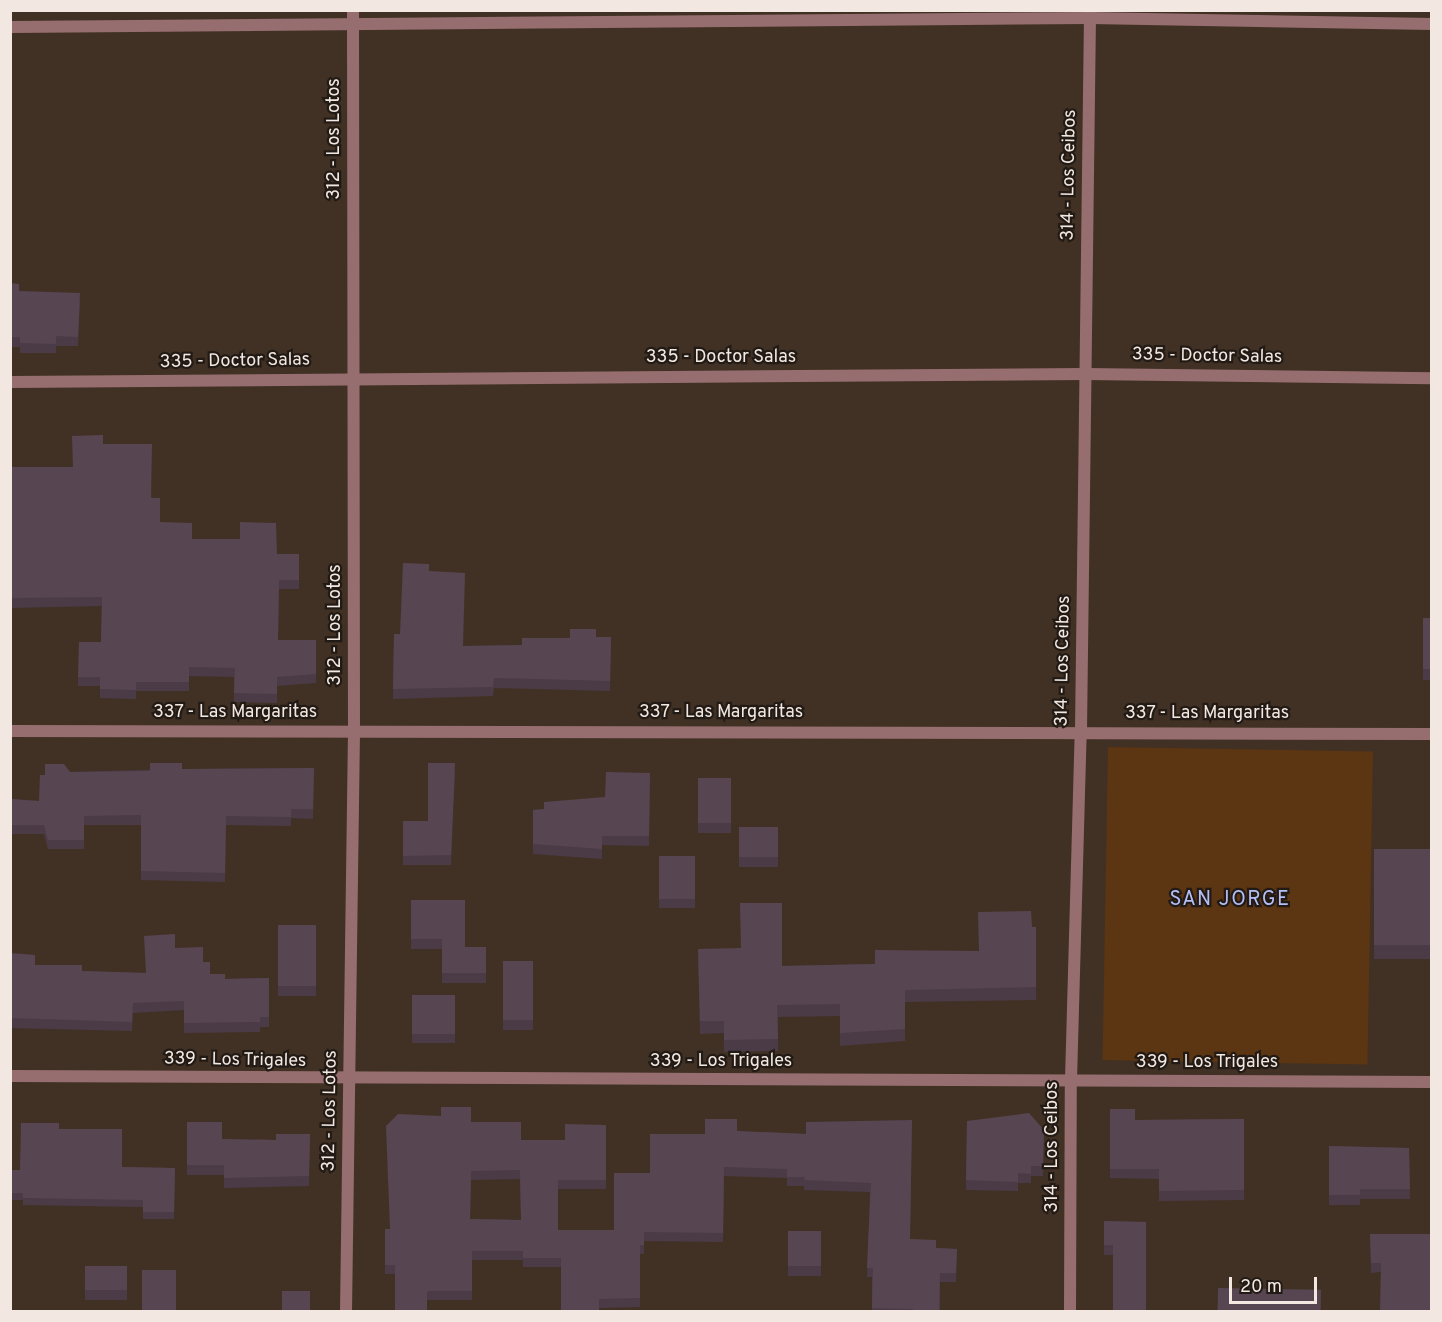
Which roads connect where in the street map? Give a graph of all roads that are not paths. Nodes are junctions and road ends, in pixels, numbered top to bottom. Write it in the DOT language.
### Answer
graph roads {
  1 [pos="353,10"];
  2 [pos="1090,14"];
  3 [pos="1431,24"];
  4 [pos="353,26"];
  5 [pos="10,27"];
  6 [pos="1085,374"];
  7 [pos="1431,378"];
  8 [pos="355,379"];
  9 [pos="10,382"];
  10 [pos="1081,730"];
  11 [pos="10,731"];
  12 [pos="354,732"];
  13 [pos="1431,734"];
  14 [pos="10,1076"];
  15 [pos="1071,1080"];
  16 [pos="350,1081"];
  17 [pos="1431,1082"];
  18 [pos="346,1311"];
  19 [pos="1070,1311"];
  1 -- 4 [label="street, 312 - Los Lotos"];
  2 -- 3 [label="street"];
  2 -- 4 [label="street"];
  2 -- 6 [label="street, 314 - Los Ceibos"];
  4 -- 5 [label="street"];
  4 -- 8 [label="street, 312 - Los Lotos"];
  6 -- 7 [label="street, 335 - Doctor Salas"];
  6 -- 8 [label="street, 335 - Doctor Salas"];
  6 -- 10 [label="street, 314 - Los Ceibos"];
  8 -- 9 [label="street, 335 - Doctor Salas"];
  8 -- 12 [label="street, 312 - Los Lotos"];
  10 -- 12 [label="street, 337 - Las Margaritas"];
  10 -- 13 [label="street, 337 - Las Margaritas"];
  10 -- 15 [label="street, 314 - Los Ceibos"];
  11 -- 12 [label="street, 337 - Las Margaritas"];
  12 -- 16 [label="street, 312 - Los Lotos"];
  14 -- 16 [label="street, 339 - Los Trigales"];
  15 -- 16 [label="street, 339 - Los Trigales"];
  15 -- 17 [label="street, 339 - Los Trigales"];
  15 -- 19 [label="street, 314 - Los Ceibos"];
  16 -- 18 [label="street, 312 - Los Lotos"];
}
